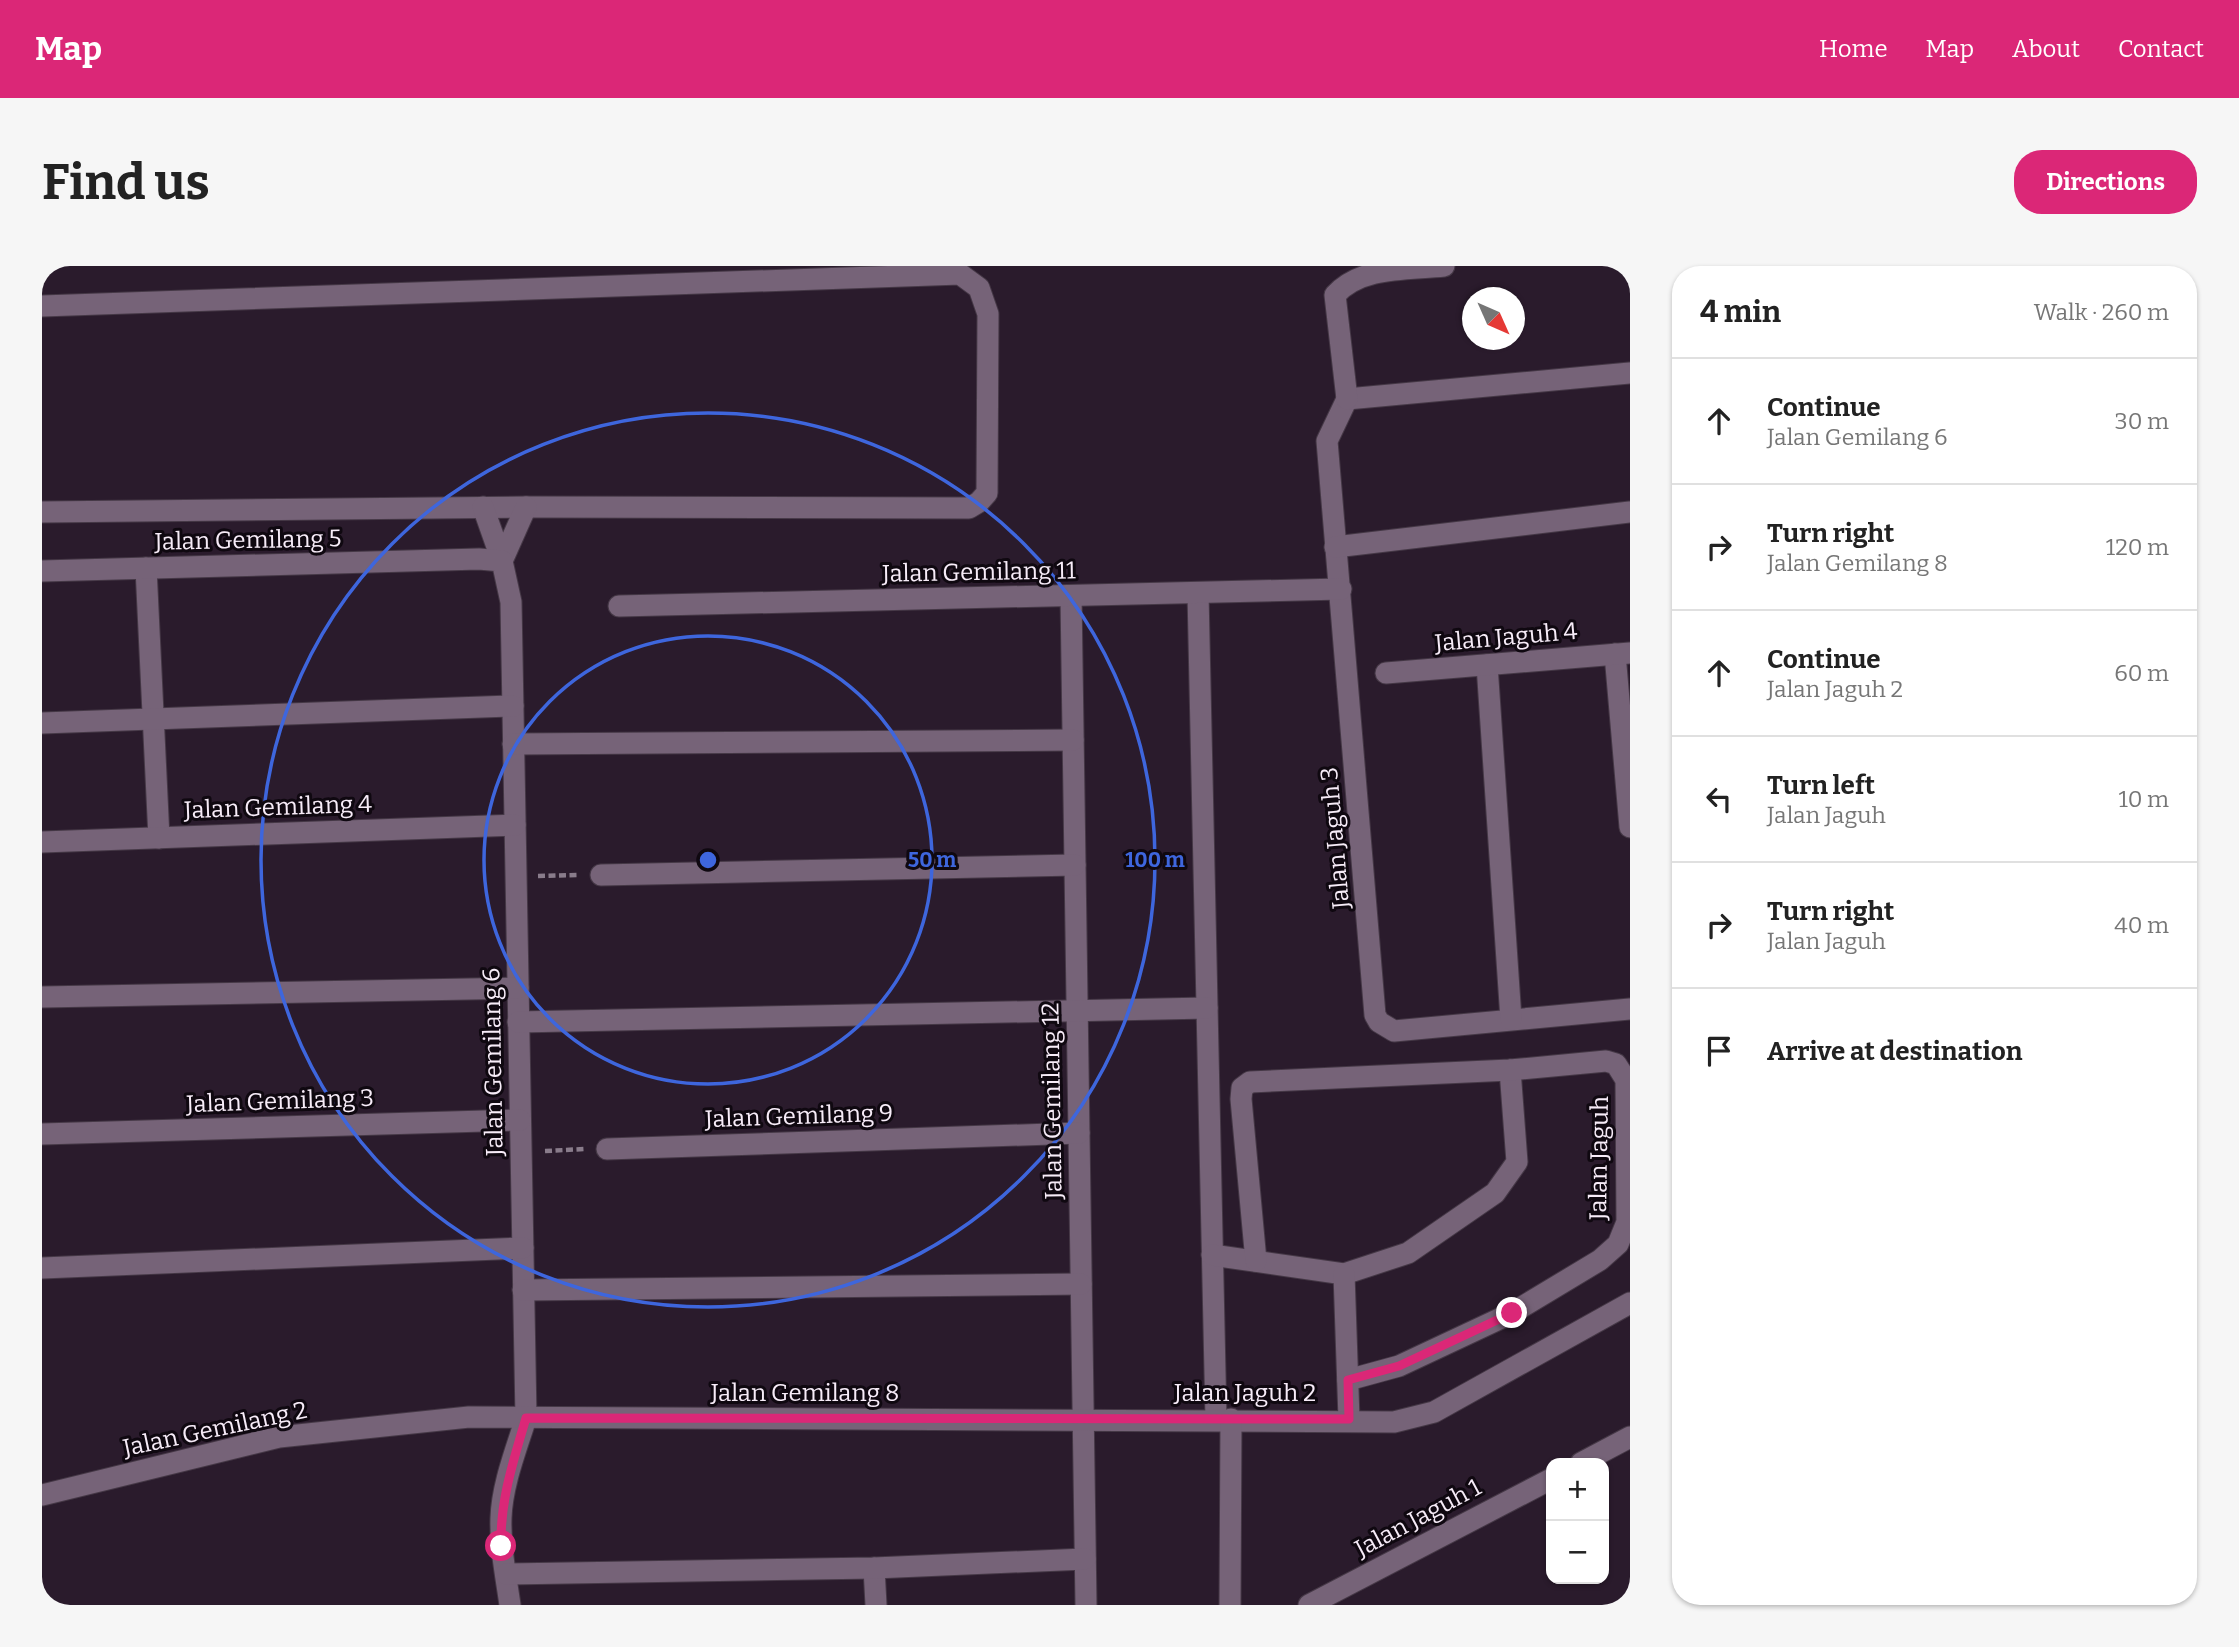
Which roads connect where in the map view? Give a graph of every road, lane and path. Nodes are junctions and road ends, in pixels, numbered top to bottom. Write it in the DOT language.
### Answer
graph roads {
  1 [pos="1444,266"];
  2 [pos="42,306"];
  3 [pos="1630,373"];
  4 [pos="1347,399"];
  5 [pos="526,507"];
  6 [pos="483,508"];
  7 [pos="42,512"];
  8 [pos="1630,512"];
  9 [pos="1335,547"];
  10 [pos="502,561"];
  11 [pos="146,568"];
  12 [pos="42,571"];
  13 [pos="1341,589"];
  14 [pos="1198,593"];
  15 [pos="1071,596"];
  16 [pos="619,606"];
  17 [pos="1623,653"];
  18 [pos="1487,665"];
  19 [pos="1386,673"];
  20 [pos="513,706"];
  21 [pos="151,719"];
  22 [pos="42,723"];
  23 [pos="1073,740"];
  24 [pos="513,744"];
  25 [pos="515,825"];
  26 [pos="1630,827"];
  27 [pos="159,838"];
  28 [pos="42,842"];
  29 [pos="1075,864"];
  30 [pos="601,875"];
  31 [pos="516,877"];
  32 [pos="518,988"];
  33 [pos="42,998"];
  34 [pos="1207,1008"];
  35 [pos="1630,1009"];
  36 [pos="1077,1013"];
  37 [pos="1511,1019"];
  38 [pos="518,1022"];
  39 [pos="1510,1070"];
  40 [pos="520,1120"];
  41 [pos="1079,1133"];
  42 [pos="42,1135"];
  43 [pos="607,1149"];
  44 [pos="521,1151"];
  45 [pos="523,1248"];
  46 [pos="1212,1255"];
  47 [pos="1256,1261"];
  48 [pos="42,1268"];
  49 [pos="1344,1274"];
  50 [pos="1081,1284"];
  51 [pos="523,1290"];
  52 [pos="1630,1303"];
  53 [pos="1348,1380"];
  54 [pos="526,1418"];
  55 [pos="1083,1419"];
  56 [pos="1223,1419"];
  57 [pos="1349,1419"];
  58 [pos="1630,1437"];
  59 [pos="1590,1458"];
  60 [pos="1546,1482"];
  61 [pos="42,1495"];
  62 [pos="1085,1559"];
  63 [pos="874,1568"];
  64 [pos="506,1573"];
  65 [pos="510,1605"];
  66 [pos="876,1605"];
  67 [pos="1086,1605"];
  68 [pos="1230,1605"];
  69 [pos="1309,1605"];
  1 -- 4 [label="street"];
  2 -- 5 [label="street"];
  3 -- 4 [label="street"];
  4 -- 9 [label="street, Jalan Jaguh 3"];
  5 -- 6 [label="street"];
  5 -- 10 [label="street"];
  6 -- 7 [label="street"];
  6 -- 10 [label="street, Jalan Gemilang 6"];
  8 -- 9 [label="street"];
  9 -- 13 [label="street, Jalan Jaguh 3"];
  10 -- 11 [label="street, Jalan Gemilang 5"];
  10 -- 20 [label="street, Jalan Gemilang 6"];
  11 -- 12 [label="street, Jalan Gemilang 5"];
  11 -- 21 [label="street"];
  13 -- 14 [label="street, Jalan Gemilang 11"];
  13 -- 37 [label="street, Jalan Jaguh 3"];
  14 -- 15 [label="street, Jalan Gemilang 11"];
  14 -- 34 [label="street"];
  15 -- 16 [label="street, Jalan Gemilang 11"];
  15 -- 23 [label="street, Jalan Gemilang 12"];
  17 -- 18 [label="street, Jalan Jaguh 4"];
  17 -- 26 [label="street"];
  18 -- 19 [label="street, Jalan Jaguh 4"];
  18 -- 37 [label="street"];
  20 -- 21 [label="street"];
  20 -- 24 [label="street, Jalan Gemilang 6"];
  21 -- 22 [label="street"];
  21 -- 27 [label="street"];
  23 -- 24 [label="street"];
  23 -- 29 [label="street, Jalan Gemilang 12"];
  24 -- 25 [label="street, Jalan Gemilang 6"];
  25 -- 27 [label="street, Jalan Gemilang 4"];
  25 -- 31 [label="street, Jalan Gemilang 6"];
  27 -- 28 [label="street, Jalan Gemilang 4"];
  29 -- 30 [label="street"];
  29 -- 36 [label="street, Jalan Gemilang 12"];
  30 -- 31 [label="path"];
  31 -- 32 [label="street, Jalan Gemilang 6"];
  32 -- 33 [label="street"];
  32 -- 38 [label="street, Jalan Gemilang 6"];
  34 -- 36 [label="street"];
  34 -- 46 [label="street"];
  35 -- 37 [label="street, Jalan Jaguh 3"];
  36 -- 38 [label="street"];
  36 -- 41 [label="street, Jalan Gemilang 12"];
  38 -- 40 [label="street, Jalan Gemilang 6"];
  39 -- 47 [label="street"];
  39 -- 49 [label="street"];
  39 -- 53 [label="street, Jalan Jaguh"];
  40 -- 42 [label="street, Jalan Gemilang 3"];
  40 -- 44 [label="street, Jalan Gemilang 6"];
  41 -- 43 [label="street, Jalan Gemilang 9"];
  41 -- 50 [label="street, Jalan Gemilang 12"];
  43 -- 44 [label="path"];
  44 -- 45 [label="street, Jalan Gemilang 6"];
  45 -- 48 [label="street"];
  45 -- 51 [label="street, Jalan Gemilang 6"];
  46 -- 47 [label="street"];
  46 -- 56 [label="street"];
  47 -- 49 [label="street"];
  49 -- 53 [label="street"];
  50 -- 51 [label="street"];
  50 -- 55 [label="street, Jalan Gemilang 12"];
  51 -- 54 [label="street, Jalan Gemilang 6"];
  52 -- 57 [label="street, Jalan Jaguh 2"];
  53 -- 57 [label="street"];
  54 -- 55 [label="street, Jalan Gemilang 8"];
  54 -- 61 [label="street, Jalan Gemilang 2"];
  54 -- 64 [label="street, Jalan Gemilang 6"];
  55 -- 56 [label="street, Jalan Jaguh 2"];
  55 -- 62 [label="street, Jalan Gemilang 12"];
  56 -- 57 [label="street, Jalan Jaguh 2"];
  56 -- 68 [label="street"];
  58 -- 59 [label="street"];
  60 -- 69 [label="street, Jalan Jaguh 1"];
  62 -- 63 [label="street"];
  62 -- 67 [label="street, Jalan Gemilang 12"];
  63 -- 64 [label="street"];
  63 -- 66 [label="street"];
  64 -- 65 [label="street, Jalan Gemilang 6"];
}
